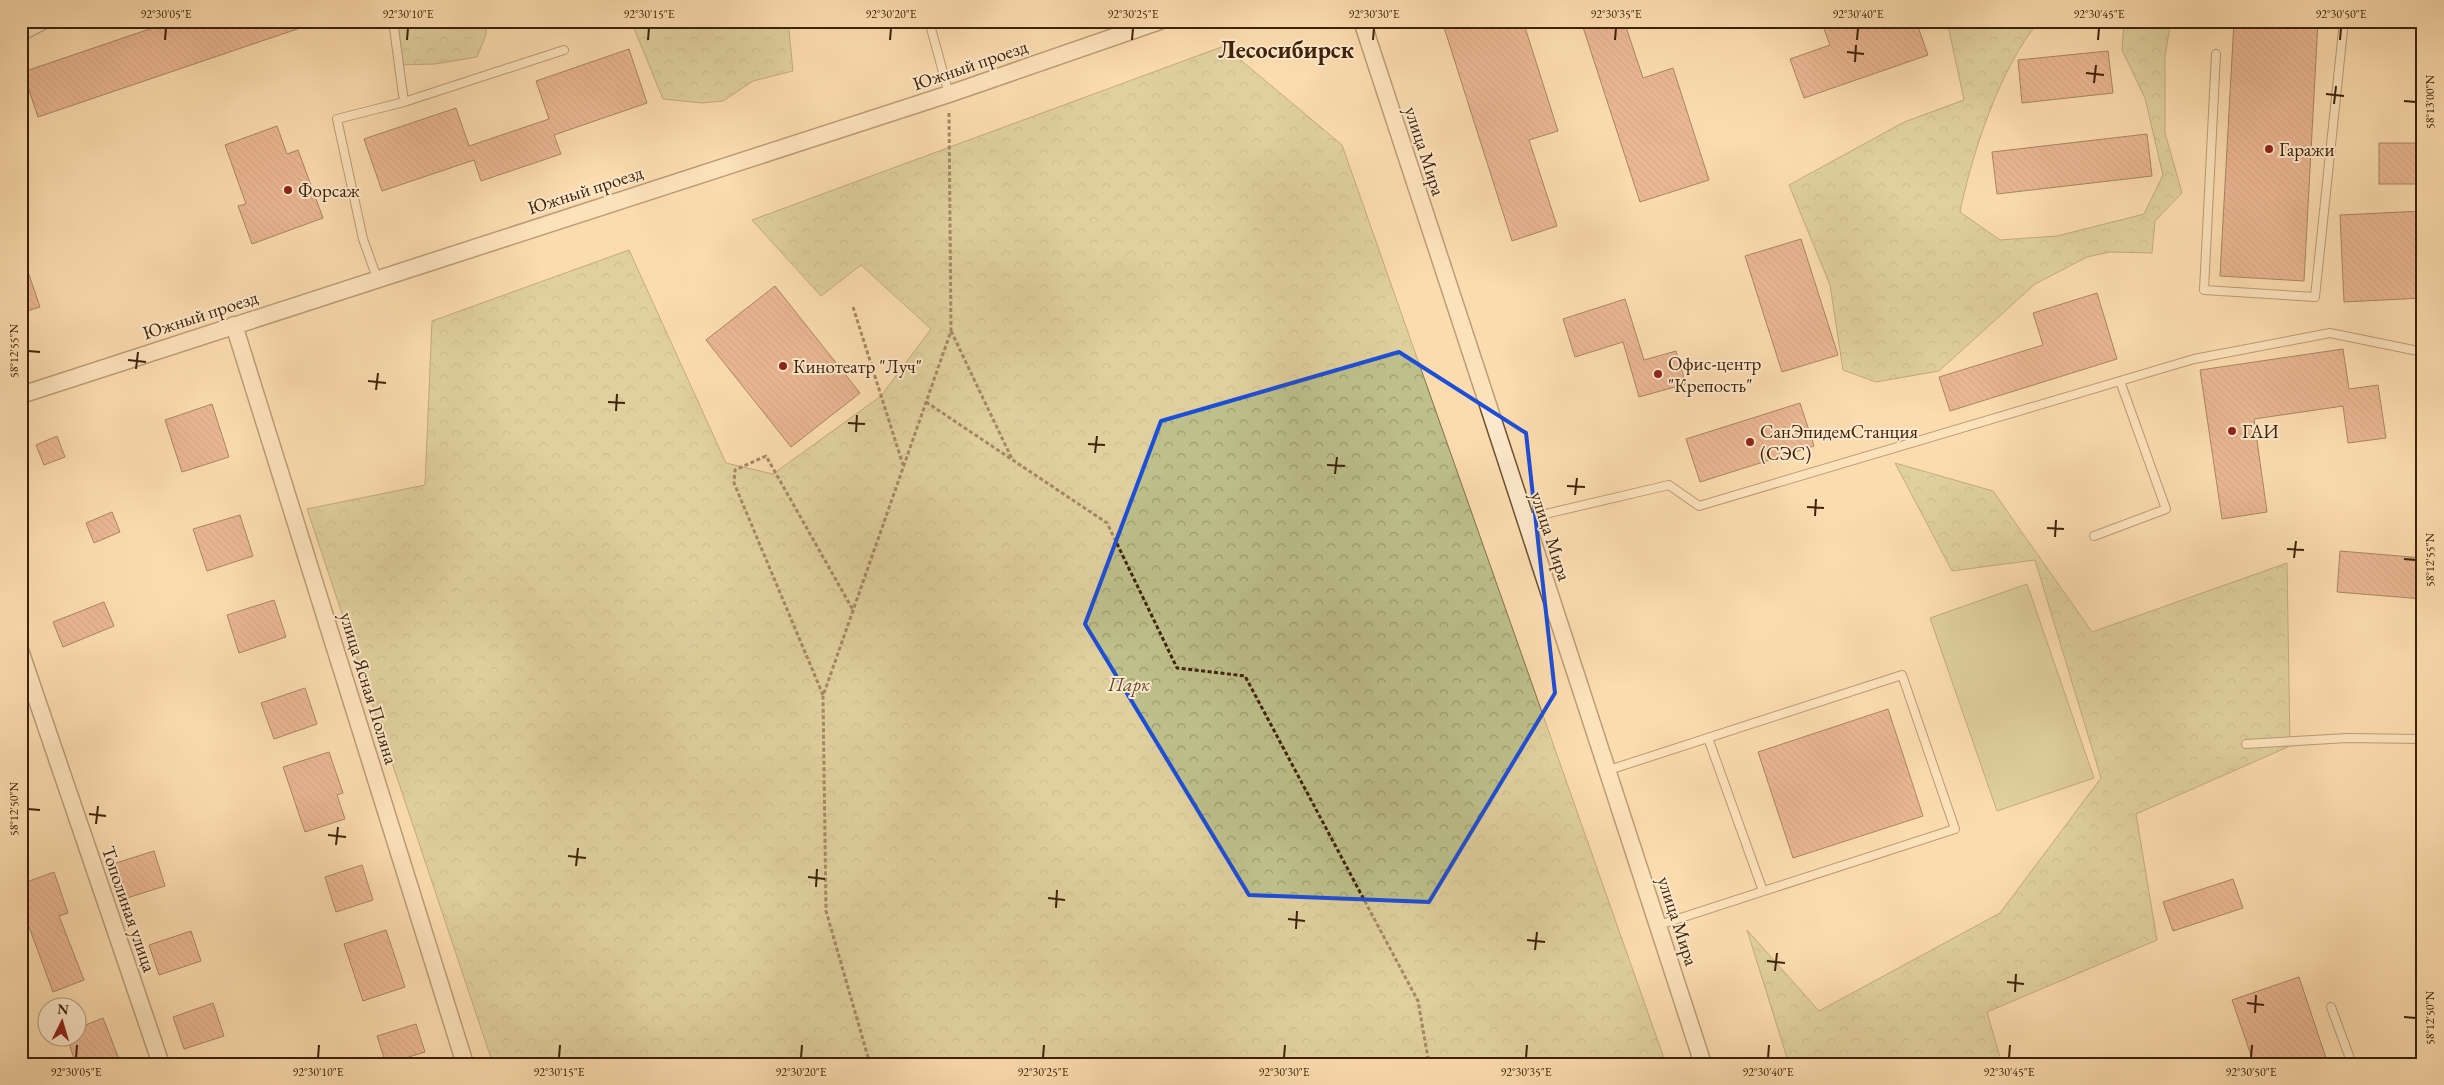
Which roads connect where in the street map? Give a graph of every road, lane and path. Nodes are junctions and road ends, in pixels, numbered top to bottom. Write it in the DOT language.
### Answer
graph roads {
  1 [pos="61,21"];
  2 [pos="393,21"];
  3 [pos="928,21"];
  4 [pos="1160,21"];
  5 [pos="1362,21"];
  6 [pos="2344,21"];
  7 [pos="21,37"];
  8 [pos="564,50"];
  9 [pos="2216,54"];
  10 [pos="949,94"];
  11 [pos="404,102"];
  12 [pos="376,278"];
  13 [pos="853,307"];
  14 [pos="234,325"];
  15 [pos="951,331"];
  16 [pos="2423,352"];
  17 [pos="2120,380"];
  18 [pos="21,395"];
  19 [pos="926,402"];
  20 [pos="1012,460"];
  21 [pos="904,466"];
  22 [pos="1524,519"];
  23 [pos="2094,536"];
  24 [pos="853,611"];
  25 [pos="21,653"];
  26 [pos="823,696"];
  27 [pos="1708,738"];
  28 [pos="2423,739"];
  29 [pos="2246,744"];
  30 [pos="1609,770"];
  31 [pos="1763,891"];
  32 [pos="1659,925"];
  33 [pos="2331,1007"];
  34 [pos="161,1064"];
  35 [pos="465,1064"];
  36 [pos="870,1064"];
  37 [pos="1429,1064"];
  38 [pos="1703,1064"];
  39 [pos="2352,1064"];
  1 -- 7 [label="lane"];
  2 -- 11 [label="lane"];
  3 -- 10 [label="lane"];
  4 -- 10 [label="street, Южный проезд"];
  5 -- 22 [label="street, улица Мира"];
  6 -- 9 [label="lane"];
  8 -- 11 [label="lane"];
  10 -- 12 [label="street, Южный проезд"];
  10 -- 15 [label="path"];
  11 -- 12 [label="lane"];
  12 -- 14 [label="street, Южный проезд"];
  13 -- 21 [label="path"];
  14 -- 18 [label="street, Южный проезд"];
  14 -- 35 [label="street, улица Ясная Поляна"];
  15 -- 19 [label="path"];
  15 -- 20 [label="path"];
  16 -- 17 [label="lane"];
  17 -- 22 [label="lane"];
  17 -- 23 [label="lane"];
  19 -- 20 [label="path"];
  19 -- 21 [label="path"];
  20 -- 37 [label="path"];
  21 -- 24 [label="path"];
  22 -- 30 [label="street, улица Мира"];
  24 -- 26 [label="path"];
  24 -- 26 [label="path"];
  25 -- 34 [label="street, Тополиная улица"];
  26 -- 36 [label="path"];
  27 -- 30 [label="lane"];
  27 -- 31 [label="lane"];
  27 -- 31 [label="lane"];
  28 -- 29 [label="lane"];
  30 -- 32 [label="street, улица Мира"];
  31 -- 32 [label="lane"];
  32 -- 38 [label="street, улица Мира"];
  33 -- 39 [label="lane"];
}
